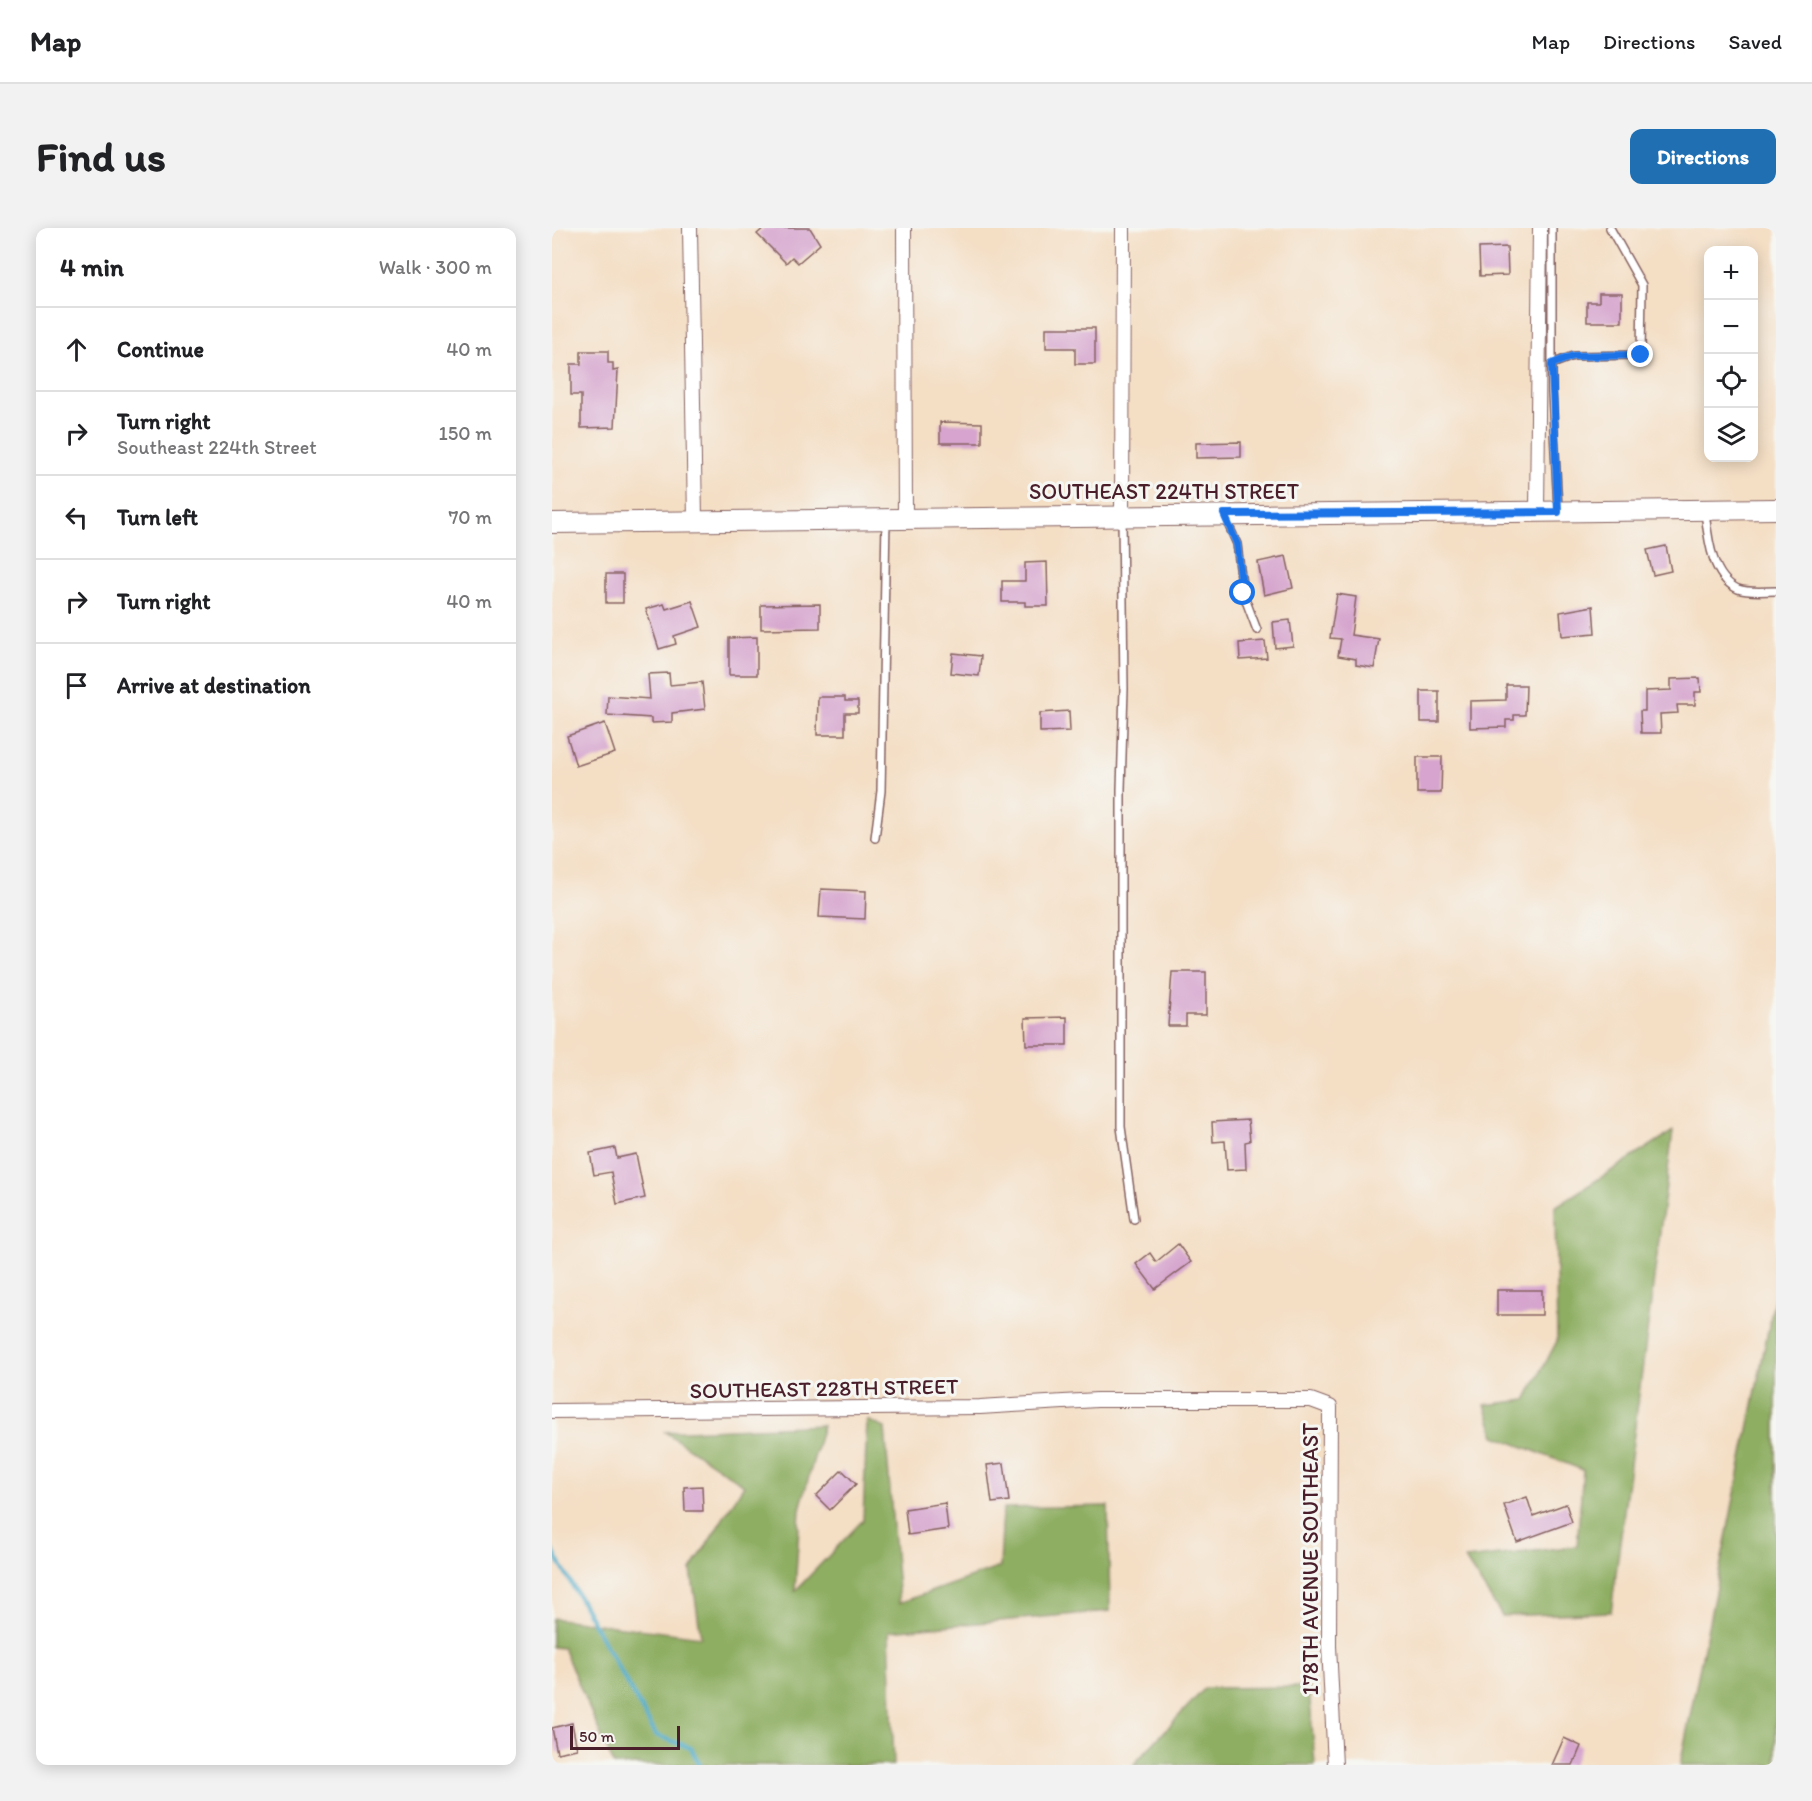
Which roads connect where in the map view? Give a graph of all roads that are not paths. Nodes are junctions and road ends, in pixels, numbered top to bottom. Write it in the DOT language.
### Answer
graph roads {
  1 [pos="690,228"];
  2 [pos="904,228"];
  3 [pos="1123,228"];
  4 [pos="1540,228"];
  5 [pos="1552,228"];
  6 [pos="1610,228"];
  7 [pos="1552,364"];
  8 [pos="1776,509"];
  9 [pos="1704,510"];
  10 [pos="1537,512"];
  11 [pos="1558,512"];
  12 [pos="1224,514"];
  13 [pos="1122,515"];
  14 [pos="896,517"];
  15 [pos="695,520"];
  16 [pos="552,523"];
  17 [pos="1776,591"];
  18 [pos="1257,630"];
  19 [pos="875,838"];
  20 [pos="1134,1219"];
  21 [pos="1097,1400"];
  22 [pos="552,1411"];
  23 [pos="1335,1765"];
  1 -- 15 [label="street"];
  2 -- 14 [label="street"];
  3 -- 13 [label="street"];
  4 -- 10 [label="street"];
  5 -- 7 [label="lane"];
  6 -- 7 [label="lane"];
  7 -- 11 [label="lane"];
  8 -- 9 [label="street, SOUTHEAST 224TH STREET"];
  9 -- 11 [label="street, SOUTHEAST 224TH STREET"];
  9 -- 17 [label="lane"];
  10 -- 11 [label="street, SOUTHEAST 224TH STREET"];
  10 -- 12 [label="street, SOUTHEAST 224TH STREET"];
  12 -- 13 [label="street, SOUTHEAST 224TH STREET"];
  12 -- 18 [label="lane"];
  13 -- 14 [label="street, SOUTHEAST 224TH STREET"];
  13 -- 20 [label="lane"];
  14 -- 15 [label="street, SOUTHEAST 224TH STREET"];
  14 -- 19 [label="lane"];
  15 -- 16 [label="street, SOUTHEAST 224TH STREET"];
  21 -- 22 [label="street, SOUTHEAST 228TH STREET"];
  21 -- 23 [label="street, 178TH AVENUE SOUTHEAST"];
}
